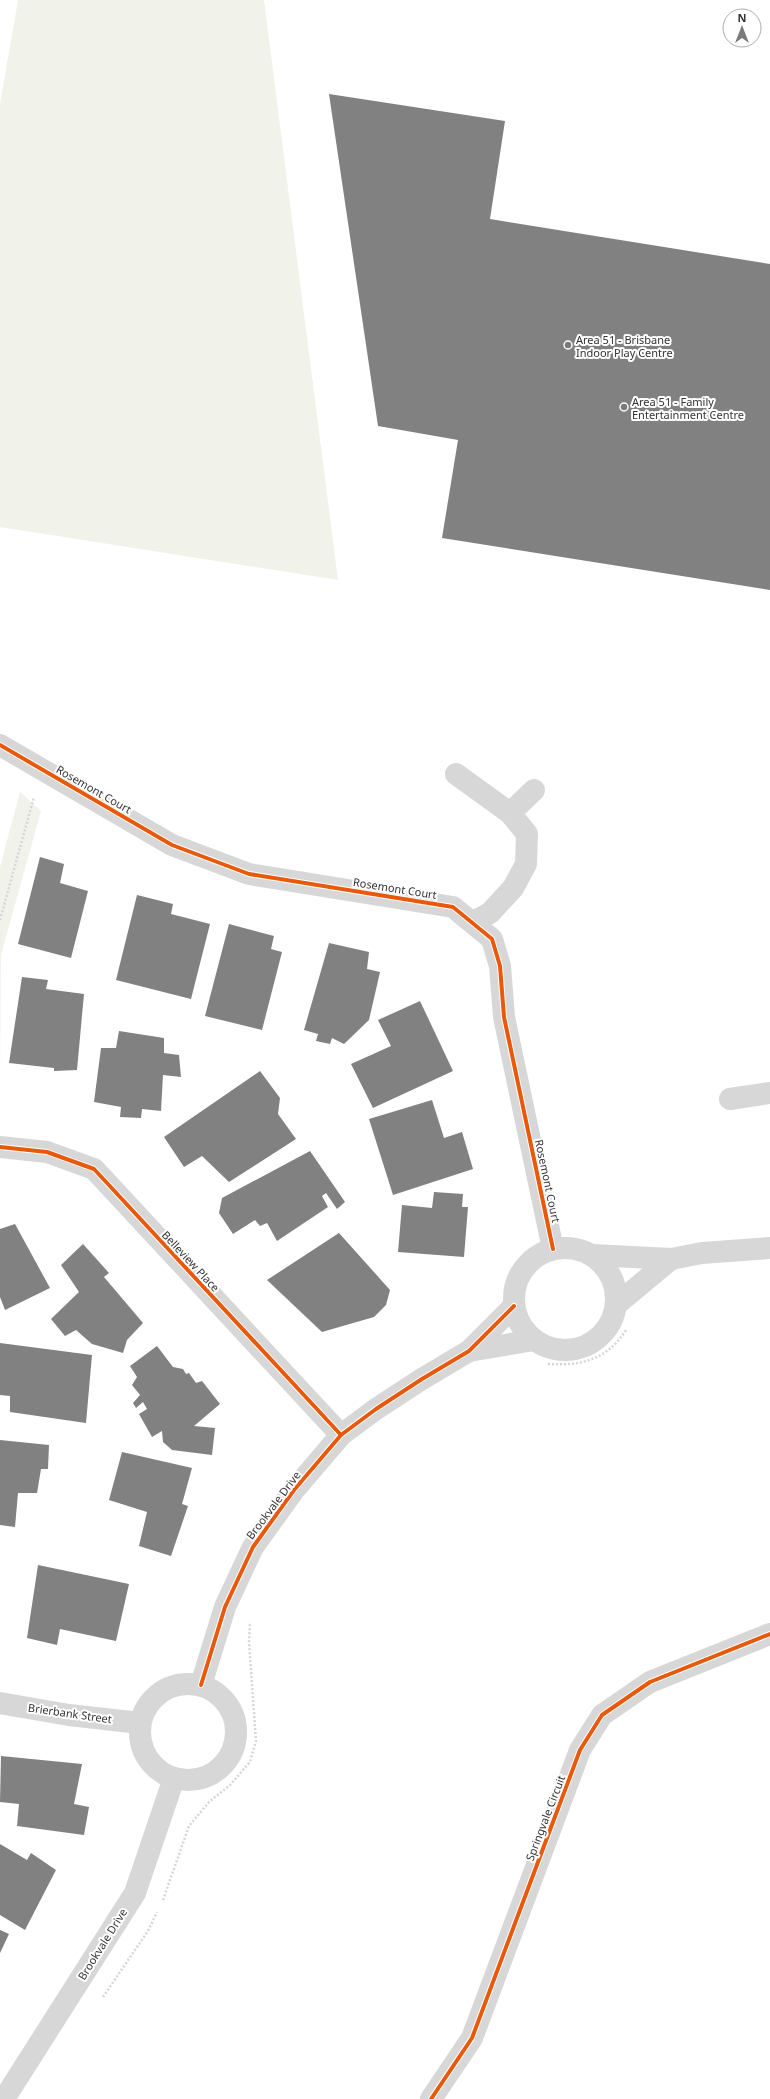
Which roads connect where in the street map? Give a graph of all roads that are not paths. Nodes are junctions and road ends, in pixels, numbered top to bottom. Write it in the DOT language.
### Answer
graph roads {
  1 [pos="0,745"];
  2 [pos="456,774"];
  3 [pos="534,790"];
  4 [pos="510,813"];
  5 [pos="474,922"];
  6 [pos="770,1093"];
  7 [pos="730,1099"];
  8 [pos="0,1147"];
  9 [pos="770,1248"];
  10 [pos="553,1249"];
  11 [pos="593,1255"];
  12 [pos="671,1260"];
  13 [pos="617,1304"];
  14 [pos="514,1306"];
  15 [pos="534,1340"];
  16 [pos="469,1351"];
  17 [pos="341,1435"];
  18 [pos="770,1634"];
  19 [pos="201,1685"];
  20 [pos="0,1703"];
  21 [pos="140,1723"];
  22 [pos="174,1778"];
  23 [pos="4,2099"];
  24 [pos="431,2099"];
  1 -- 5 [label="street, Rosemont Court"];
  2 -- 4 [label="street"];
  3 -- 4 [label="street"];
  4 -- 5 [label="street"];
  5 -- 10 [label="street, Rosemont Court"];
  6 -- 7 [label="street"];
  8 -- 17 [label="street, Belleview Place"];
  9 -- 12 [label="street"];
  10 -- 11 [label="street"];
  10 -- 14 [label="street"];
  11 -- 12 [label="street"];
  11 -- 13 [label="street"];
  12 -- 13 [label="street"];
  13 -- 15 [label="street"];
  14 -- 15 [label="street"];
  14 -- 16 [label="street, Brookvale Drive"];
  15 -- 16 [label="street, Brookvale Drive"];
  16 -- 17 [label="street, Brookvale Drive"];
  17 -- 19 [label="street, Brookvale Drive"];
  18 -- 24 [label="street, Springvale Circuit"];
  19 -- 21 [label="street"];
  19 -- 22 [label="street"];
  20 -- 21 [label="street, Brierbank Street"];
  21 -- 22 [label="street"];
  22 -- 23 [label="street, Brookvale Drive"];
}
